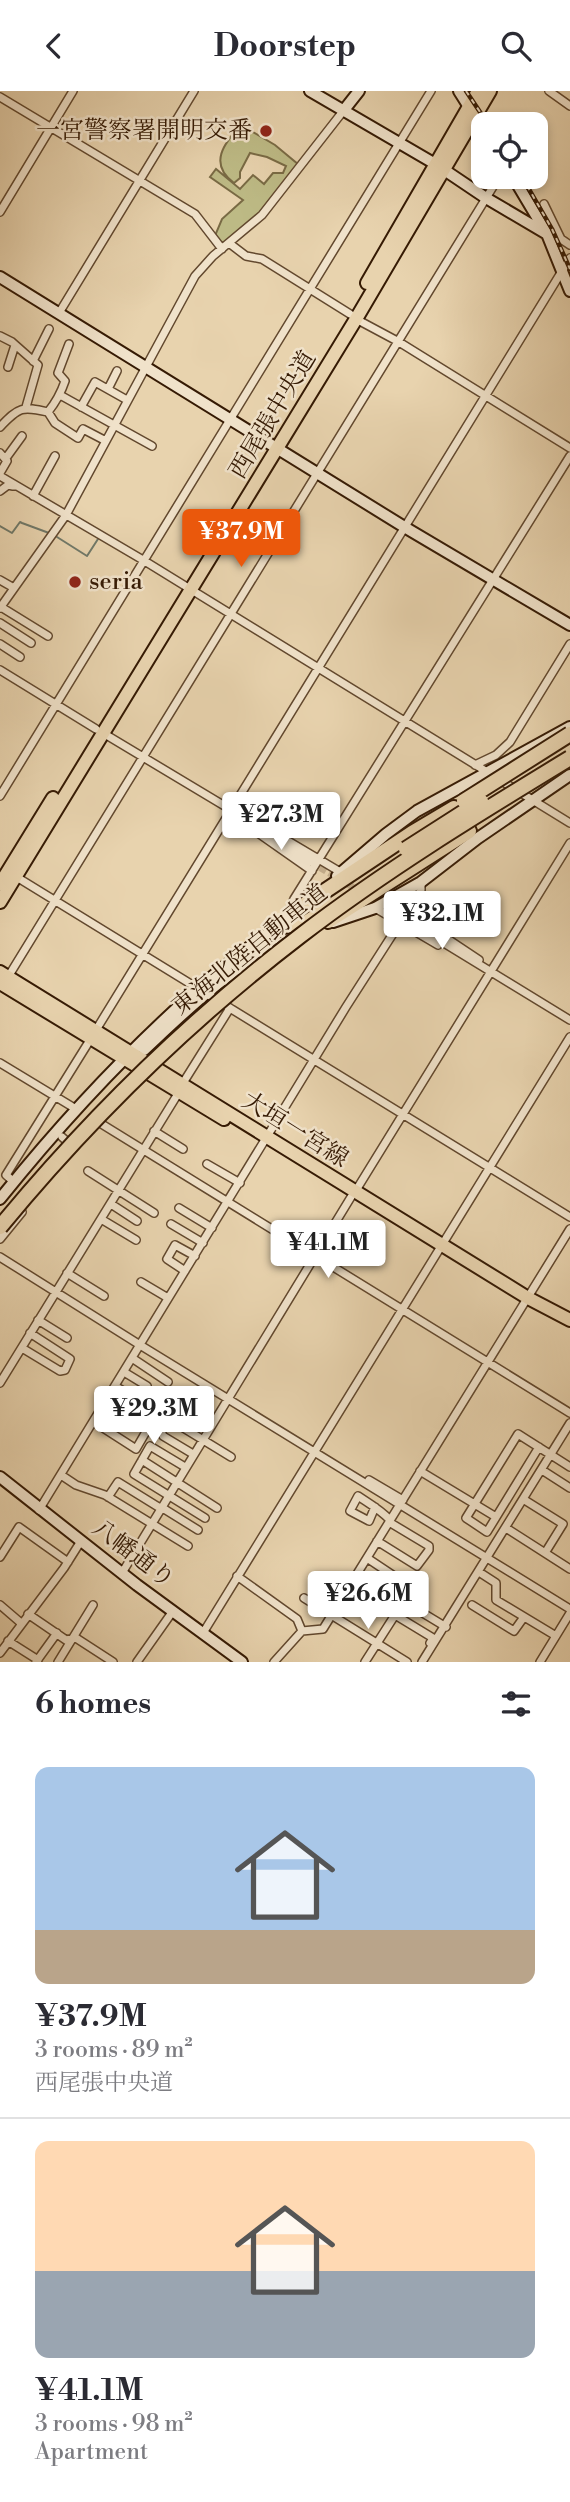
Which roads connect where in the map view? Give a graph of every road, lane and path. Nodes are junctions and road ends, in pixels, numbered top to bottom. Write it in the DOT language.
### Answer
graph roads {
  1 [pos="73,91"];
  2 [pos="194,91"];
  3 [pos="312,91"];
  4 [pos="359,91"];
  5 [pos="431,91"];
  6 [pos="459,91"];
  7 [pos="478,91"];
  8 [pos="491,91"];
  9 [pos="549,91"];
  10 [pos="0,97"];
  11 [pos="570,106"];
  12 [pos="344,110"];
  13 [pos="472,111"];
  14 [pos="51,127"];
  15 [pos="400,144"];
  16 [pos="441,167"];
  17 [pos="139,179"];
  18 [pos="492,189"];
  19 [pos="520,189"];
  20 [pos="486,198"];
  21 [pos="544,204"];
  22 [pos="0,212"];
  23 [pos="547,234"];
  24 [pos="570,245"];
  25 [pos="226,246"];
  26 [pos="570,258"];
  27 [pos="562,270"];
  28 [pos="0,277"];
  29 [pos="309,289"];
  30 [pos="570,291"];
  31 [pos="59,313"];
  32 [pos="353,317"];
  33 [pos="49,328"];
  34 [pos="0,336"];
  35 [pos="399,342"];
  36 [pos="69,344"];
  37 [pos="15,345"];
  38 [pos="33,361"];
  39 [pos="146,366"];
  40 [pos="8,367"];
  41 [pos="117,371"];
  42 [pos="108,390"];
  43 [pos="60,395"];
  44 [pos="486,397"];
  45 [pos="127,400"];
  46 [pos="26,407"];
  47 [pos="81,407"];
  48 [pos="48,412"];
  49 [pos="230,418"];
  50 [pos="114,425"];
  51 [pos="0,427"];
  52 [pos="22,436"];
  53 [pos="106,441"];
  54 [pos="152,446"];
  55 [pos="275,446"];
  56 [pos="570,448"];
  57 [pos="3,456"];
  58 [pos="55,456"];
  59 [pos="570,456"];
  60 [pos="316,472"];
  61 [pos="0,475"];
  62 [pos="17,487"];
  63 [pos="0,491"];
  64 [pos="33,496"];
  65 [pos="66,515"];
  66 [pos="406,528"];
  67 [pos="143,560"];
  68 [pos="492,579"];
  69 [pos="0,580"];
  70 [pos="188,587"];
  71 [pos="14,588"];
  72 [pos="0,607"];
  73 [pos="231,614"];
  74 [pos="0,623"];
  75 [pos="570,625"];
  76 [pos="48,636"];
  77 [pos="31,643"];
  78 [pos="0,644"];
  79 [pos="570,644"];
  80 [pos="20,657"];
  81 [pos="319,668"];
  82 [pos="0,670"];
  83 [pos="56,704"];
  84 [pos="406,722"];
  85 [pos="570,727"];
  86 [pos="99,731"];
  87 [pos="570,734"];
  88 [pos="570,746"];
  89 [pos="506,747"];
  90 [pos="520,756"];
  91 [pos="141,758"];
  92 [pos="570,758"];
  93 [pos="475,765"];
  94 [pos="570,767"];
  95 [pos="488,772"];
  96 [pos="570,775"];
  97 [pos="0,796"];
  98 [pos="532,800"];
  99 [pos="230,812"];
  100 [pos="570,823"];
  101 [pos="570,843"];
  102 [pos="319,859"];
  103 [pos="311,862"];
  104 [pos="312,871"];
  105 [pos="8,872"];
  106 [pos="342,873"];
  107 [pos="421,883"];
  108 [pos="0,884"];
  109 [pos="53,900"];
  110 [pos="0,902"];
  111 [pos="301,907"];
  112 [pos="375,908"];
  113 [pos="408,917"];
  114 [pos="286,919"];
  115 [pos="400,924"];
  116 [pos="321,925"];
  117 [pos="142,954"];
  118 [pos="492,971"];
  119 [pos="2,982"];
  120 [pos="202,991"];
  121 [pos="230,1007"];
  122 [pos="570,1020"];
  123 [pos="93,1035"];
  124 [pos="570,1037"];
  125 [pos="131,1057"];
  126 [pos="315,1060"];
  127 [pos="0,1063"];
  128 [pos="181,1088"];
  129 [pos="133,1090"];
  130 [pos="55,1096"];
  131 [pos="76,1109"];
  132 [pos="402,1114"];
  133 [pos="100,1123"];
  134 [pos="154,1131"];
  135 [pos="62,1137"];
  136 [pos="265,1140"];
  137 [pos="76,1149"];
  138 [pos="183,1149"];
  139 [pos="144,1150"];
  140 [pos="207,1164"];
  141 [pos="488,1167"];
  142 [pos="88,1171"];
  143 [pos="14,1182"];
  144 [pos="240,1183"];
  145 [pos="120,1190"];
  146 [pos="353,1195"];
  147 [pos="0,1199"];
  148 [pos="228,1202"];
  149 [pos="111,1204"];
  150 [pos="179,1208"];
  151 [pos="0,1210"];
  152 [pos="154,1213"];
  153 [pos="570,1217"];
  154 [pos="101,1219"];
  155 [pos="137,1221"];
  156 [pos="171,1224"];
  157 [pos="0,1227"];
  158 [pos="212,1227"];
  159 [pos="570,1229"];
  160 [pos="0,1239"];
  161 [pos="136,1240"];
  162 [pos="203,1243"];
  163 [pos="440,1247"];
  164 [pos="195,1256"];
  165 [pos="315,1256"];
  166 [pos="0,1257"];
  167 [pos="185,1271"];
  168 [pos="67,1273"];
  169 [pos="141,1282"];
  170 [pos="55,1291"];
  171 [pos="104,1296"];
  172 [pos="168,1298"];
  173 [pos="526,1301"];
  174 [pos="401,1308"];
  175 [pos="38,1320"];
  176 [pos="570,1320"];
  177 [pos="570,1327"];
  178 [pos="30,1333"];
  179 [pos="67,1338"];
  180 [pos="140,1345"];
  181 [pos="22,1348"];
  182 [pos="132,1358"];
  183 [pos="487,1361"];
  184 [pos="124,1372"];
  185 [pos="169,1382"];
  186 [pos="0,1383"];
  187 [pos="115,1386"];
  188 [pos="147,1386"];
  189 [pos="227,1399"];
  190 [pos="105,1403"];
  191 [pos="570,1413"];
  192 [pos="169,1419"];
  193 [pos="94,1422"];
  194 [pos="570,1423"];
  195 [pos="202,1440"];
  196 [pos="539,1447"];
  197 [pos="313,1452"];
  198 [pos="193,1454"];
  199 [pos="551,1455"];
  200 [pos="231,1457"];
  201 [pos="142,1460"];
  202 [pos="185,1467"];
  203 [pos="570,1467"];
  204 [pos="542,1470"];
  205 [pos="420,1471"];
  206 [pos="61,1475"];
  207 [pos="0,1478"];
  208 [pos="369,1480"];
  209 [pos="176,1482"];
  210 [pos="570,1488"];
  211 [pos="168,1495"];
  212 [pos="108,1497"];
  213 [pos="523,1499"];
  214 [pos="401,1502"];
  215 [pos="474,1503"];
  216 [pos="160,1507"];
  217 [pos="375,1507"];
  218 [pos="217,1508"];
  219 [pos="39,1510"];
  220 [pos="496,1517"];
  221 [pos="205,1518"];
  222 [pos="389,1521"];
  223 [pos="151,1523"];
  224 [pos="506,1528"];
  225 [pos="198,1530"];
  226 [pos="81,1541"];
  227 [pos="377,1541"];
  228 [pos="188,1546"];
  229 [pos="545,1553"];
  230 [pos="0,1557"];
  231 [pos="367,1558"];
  232 [pos="488,1558"];
  233 [pos="68,1562"];
  234 [pos="570,1569"];
  235 [pos="479,1572"];
  236 [pos="122,1573"];
  237 [pos="237,1576"];
  238 [pos="349,1587"];
  239 [pos="304,1598"];
  240 [pos="93,1605"];
  241 [pos="472,1605"];
  242 [pos="1,1608"];
  243 [pos="173,1611"];
  244 [pos="570,1611"];
  245 [pos="28,1614"];
  246 [pos="332,1614"];
  247 [pos="395,1615"];
  248 [pos="524,1617"];
  249 [pos="21,1623"];
  250 [pos="446,1627"];
  251 [pos="302,1631"];
  252 [pos="57,1633"];
  253 [pos="203,1633"];
  254 [pos="556,1636"];
  255 [pos="74,1638"];
  256 [pos="9,1641"];
  257 [pos="377,1643"];
  258 [pos="0,1653"];
  259 [pos="37,1661"];
  260 [pos="58,1662"];
  261 [pos="113,1662"];
  262 [pos="137,1662"];
  263 [pos="242,1662"];
  264 [pos="274,1662"];
  265 [pos="365,1662"];
  266 [pos="407,1662"];
  267 [pos="420,1662"];
  268 [pos="540,1662"];
  1 -- 14 [label="street"];
  2 -- 17 [label="street"];
  3 -- 12 [label="main road"];
  4 -- 12 [label="main road"];
  5 -- 15 [label="street"];
  6 -- 13 [label="main road"];
  7 -- 13 [label="main road, 西尾張中央道"];
  8 -- 13 [label="main road, 西尾張中央道"];
  9 -- 11 [label="street"];
  10 -- 14 [label="street"];
  12 -- 15 [label="main road"];
  12 -- 25 [label="street"];
  13 -- 16 [label="main road, 西尾張中央道"];
  14 -- 17 [label="street"];
  14 -- 22 [label="street"];
  15 -- 16 [label="main road"];
  15 -- 29 [label="street"];
  16 -- 20 [label="main road"];
  16 -- 32 [label="main road, 西尾張中央道"];
  17 -- 25 [label="street"];
  17 -- 31 [label="street"];
  18 -- 20 [label="street"];
  19 -- 23 [label="main road"];
  20 -- 23 [label="main road"];
  20 -- 35 [label="street"];
  21 -- 24 [label="street"];
  23 -- 27 [label="main road"];
  25 -- 29 [label="street"];
  25 -- 39 [label="street"];
  26 -- 27 [label="street"];
  27 -- 30 [label="main road"];
  27 -- 44 [label="street"];
  28 -- 31 [label="main road"];
  29 -- 32 [label="street"];
  29 -- 49 [label="street"];
  31 -- 39 [label="main road"];
  32 -- 35 [label="street"];
  32 -- 55 [label="main road, 西尾張中央道"];
  33 -- 38 [label="street"];
  34 -- 37 [label="street"];
  35 -- 44 [label="street"];
  35 -- 60 [label="street"];
  36 -- 43 [label="street"];
  37 -- 38 [label="street"];
  37 -- 40 [label="street"];
  38 -- 46 [label="street"];
  39 -- 45 [label="street"];
  39 -- 49 [label="main road"];
  41 -- 42 [label="street"];
  42 -- 45 [label="street"];
  42 -- 47 [label="street"];
  43 -- 47 [label="street"];
  43 -- 48 [label="street"];
  44 -- 56 [label="street"];
  44 -- 66 [label="street"];
  45 -- 50 [label="street"];
  46 -- 48 [label="street"];
  46 -- 51 [label="street"];
  47 -- 50 [label="street"];
  48 -- 53 [label="street"];
  49 -- 55 [label="main road"];
  49 -- 67 [label="street"];
  50 -- 53 [label="street"];
  50 -- 54 [label="street"];
  52 -- 57 [label="street"];
  53 -- 65 [label="street"];
  55 -- 60 [label="main road"];
  55 -- 70 [label="main road, 西尾張中央道"];
  57 -- 61 [label="street"];
  58 -- 64 [label="street"];
  59 -- 68 [label="street"];
  60 -- 66 [label="main road"];
  60 -- 73 [label="street"];
  61 -- 62 [label="street"];
  62 -- 63 [label="street"];
  62 -- 64 [label="street"];
  64 -- 65 [label="street"];
  65 -- 67 [label="street"];
  65 -- 71 [label="street"];
  66 -- 68 [label="main road"];
  66 -- 81 [label="street"];
  67 -- 70 [label="street"];
  67 -- 83 [label="street"];
  68 -- 75 [label="main road"];
  68 -- 84 [label="street"];
  69 -- 71 [label="street"];
  70 -- 73 [label="street"];
  70 -- 86 [label="main road, 西尾張中央道"];
  71 -- 72 [label="street"];
  72 -- 76 [label="street"];
  73 -- 81 [label="street"];
  73 -- 91 [label="street"];
  74 -- 77 [label="street"];
  78 -- 80 [label="street"];
  79 -- 89 [label="street"];
  81 -- 84 [label="street"];
  81 -- 99 [label="street"];
  82 -- 83 [label="street"];
  83 -- 86 [label="street"];
  83 -- 97 [label="street"];
  84 -- 93 [label="street"];
  84 -- 102 [label="street"];
  85 -- 90 [label="main road"];
  86 -- 91 [label="street"];
  86 -- 105 [label="main road, 西尾張中央道"];
  87 -- 111 [label="highway, bridge"];
  88 -- 151 [label="highway, 東海北陸自動車道, bridge"];
  89 -- 90 [label="street"];
  89 -- 93 [label="street"];
  90 -- 95 [label="main road"];
  91 -- 99 [label="street"];
  91 -- 109 [label="street"];
  92 -- 157 [label="highway, 東海北陸自動車道, bridge"];
  93 -- 95 [label="street"];
  94 -- 116 [label="highway"];
  95 -- 98 [label="street"];
  95 -- 106 [label="main road"];
  96 -- 98 [label="main road"];
  98 -- 100 [label="street"];
  98 -- 107 [label="main road"];
  99 -- 102 [label="street"];
  99 -- 103 [label="street"];
  99 -- 104 [label="street"];
  99 -- 117 [label="street"];
  101 -- 118 [label="street"];
  102 -- 104 [label="street"];
  102 -- 106 [label="street"];
  104 -- 114 [label="street"];
  105 -- 108 [label="main road, 西尾張中央道"];
  105 -- 109 [label="street"];
  105 -- 110 [label="main road, 西尾張中央道"];
  106 -- 111 [label="main road"];
  107 -- 112 [label="main road"];
  107 -- 113 [label="street"];
  109 -- 117 [label="street"];
  109 -- 119 [label="street"];
  111 -- 114 [label="main road"];
  112 -- 115 [label="street"];
  112 -- 116 [label="main road"];
  113 -- 115 [label="street"];
  113 -- 118 [label="street"];
  114 -- 120 [label="main road"];
  115 -- 118 [label="street"];
  115 -- 126 [label="street"];
  116 -- 120 [label="main road"];
  117 -- 120 [label="street"];
  117 -- 123 [label="street"];
  118 -- 122 [label="street"];
  118 -- 132 [label="street"];
  119 -- 123 [label="main road, 大垣一宮線"];
  120 -- 121 [label="street"];
  120 -- 125 [label="main road"];
  121 -- 126 [label="street"];
  121 -- 128 [label="street"];
  123 -- 125 [label="main road, 大垣一宮線"];
  123 -- 130 [label="street"];
  124 -- 141 [label="street"];
  125 -- 128 [label="main road, 大垣一宮線"];
  125 -- 131 [label="main road"];
  125 -- 135 [label="main road"];
  126 -- 132 [label="street"];
  126 -- 136 [label="street"];
  127 -- 130 [label="street"];
  128 -- 134 [label="street"];
  128 -- 136 [label="main road, 大垣一宮線"];
  129 -- 133 [label="street"];
  130 -- 131 [label="street"];
  130 -- 143 [label="street"];
  131 -- 143 [label="main road"];
  132 -- 141 [label="street"];
  132 -- 146 [label="street"];
  133 -- 137 [label="street"];
  133 -- 139 [label="street"];
  134 -- 138 [label="street"];
  134 -- 139 [label="street"];
  135 -- 137 [label="street"];
  135 -- 151 [label="main road"];
  136 -- 144 [label="street"];
  136 -- 146 [label="main road, 大垣一宮線"];
  137 -- 160 [label="street"];
  139 -- 145 [label="street"];
  139 -- 148 [label="street"];
  140 -- 144 [label="street"];
  141 -- 153 [label="street"];
  141 -- 163 [label="street"];
  142 -- 145 [label="street"];
  143 -- 147 [label="main road"];
  144 -- 148 [label="street"];
  145 -- 149 [label="street"];
  145 -- 152 [label="street"];
  146 -- 163 [label="main road, 大垣一宮線"];
  146 -- 165 [label="street"];
  148 -- 158 [label="street"];
  148 -- 165 [label="street"];
  149 -- 154 [label="street"];
  149 -- 155 [label="street"];
  150 -- 158 [label="street"];
  154 -- 161 [label="street"];
  154 -- 168 [label="street"];
  156 -- 162 [label="street"];
  158 -- 162 [label="street"];
  159 -- 173 [label="street"];
  162 -- 164 [label="street"];
  163 -- 173 [label="main road, 大垣一宮線"];
  163 -- 174 [label="street"];
  164 -- 167 [label="street"];
  164 -- 167 [label="street"];
  165 -- 174 [label="street"];
  165 -- 189 [label="street"];
  166 -- 170 [label="street"];
  167 -- 172 [label="street"];
  168 -- 170 [label="street"];
  168 -- 171 [label="street"];
  169 -- 172 [label="street"];
  170 -- 175 [label="street"];
  170 -- 180 [label="street"];
  172 -- 180 [label="street"];
  173 -- 176 [label="main road, 大垣一宮線"];
  173 -- 177 [label="main road, 大垣一宮線"];
  173 -- 183 [label="street"];
  174 -- 183 [label="street"];
  174 -- 197 [label="street"];
  175 -- 178 [label="street"];
  175 -- 179 [label="street"];
  178 -- 181 [label="street"];
  178 -- 181 [label="street"];
  180 -- 182 [label="street"];
  180 -- 189 [label="street"];
  181 -- 186 [label="street"];
  182 -- 184 [label="street"];
  182 -- 185 [label="street"];
  183 -- 191 [label="street"];
  183 -- 205 [label="street"];
  184 -- 187 [label="street"];
  184 -- 188 [label="street"];
  187 -- 190 [label="street"];
  187 -- 192 [label="street"];
  189 -- 195 [label="street"];
  189 -- 197 [label="street"];
  190 -- 193 [label="street"];
  190 -- 193 [label="street"];
  192 -- 195 [label="street"];
  192 -- 198 [label="street"];
  193 -- 206 [label="street"];
  194 -- 199 [label="street"];
  195 -- 198 [label="street"];
  195 -- 200 [label="street"];
  196 -- 199 [label="street"];
  196 -- 215 [label="street"];
  196 -- 220 [label="street"];
  197 -- 214 [label="street"];
  197 -- 237 [label="street"];
  198 -- 202 [label="street"];
  199 -- 203 [label="street"];
  199 -- 204 [label="street"];
  201 -- 202 [label="street"];
  201 -- 209 [label="street"];
  201 -- 211 [label="street"];
  202 -- 209 [label="street"];
  204 -- 210 [label="street"];
  204 -- 213 [label="street"];
  205 -- 214 [label="street"];
  205 -- 215 [label="street"];
  206 -- 212 [label="street"];
  206 -- 219 [label="street"];
  207 -- 219 [label="main road, 八幡通り"];
  208 -- 214 [label="street"];
  209 -- 211 [label="street"];
  209 -- 218 [label="street"];
  211 -- 216 [label="street"];
  211 -- 221 [label="street"];
  212 -- 216 [label="street"];
  212 -- 223 [label="street"];
  213 -- 224 [label="street"];
  213 -- 229 [label="street"];
  214 -- 222 [label="street"];
  214 -- 232 [label="street"];
  215 -- 220 [label="street"];
  215 -- 220 [label="street"];
  216 -- 223 [label="street"];
  216 -- 225 [label="street"];
  217 -- 222 [label="street"];
  219 -- 226 [label="main road, 八幡通り"];
  222 -- 227 [label="street"];
  222 -- 227 [label="street"];
  223 -- 228 [label="street"];
  223 -- 236 [label="street"];
  224 -- 229 [label="street"];
  224 -- 232 [label="street"];
  226 -- 233 [label="street"];
  226 -- 236 [label="main road, 八幡通り"];
  227 -- 231 [label="street"];
  229 -- 234 [label="street"];
  230 -- 233 [label="street"];
  231 -- 238 [label="street"];
  231 -- 250 [label="street"];
  232 -- 235 [label="street"];
  232 -- 244 [label="street"];
  233 -- 245 [label="street"];
  235 -- 248 [label="street"];
  235 -- 250 [label="street"];
  236 -- 243 [label="main road, 八幡通り"];
  237 -- 251 [label="street"];
  237 -- 253 [label="street"];
  238 -- 246 [label="street"];
  238 -- 247 [label="street"];
  239 -- 246 [label="street"];
  240 -- 255 [label="street"];
  241 -- 248 [label="street"];
  242 -- 249 [label="street"];
  243 -- 253 [label="main road, 八幡通り"];
  243 -- 262 [label="street"];
  244 -- 254 [label="street"];
  245 -- 249 [label="street"];
  245 -- 252 [label="street"];
  246 -- 251 [label="street"];
  246 -- 257 [label="street"];
  247 -- 257 [label="street"];
  247 -- 267 [label="street"];
  248 -- 254 [label="street"];
  249 -- 256 [label="street"];
  250 -- 267 [label="street"];
  251 -- 264 [label="street"];
  252 -- 255 [label="street"];
  252 -- 259 [label="street"];
  253 -- 263 [label="main road, 八幡通り"];
  254 -- 268 [label="street"];
  255 -- 260 [label="street"];
  255 -- 261 [label="street"];
  256 -- 258 [label="street"];
  256 -- 259 [label="street"];
  257 -- 265 [label="street"];
  257 -- 266 [label="street"];
}
